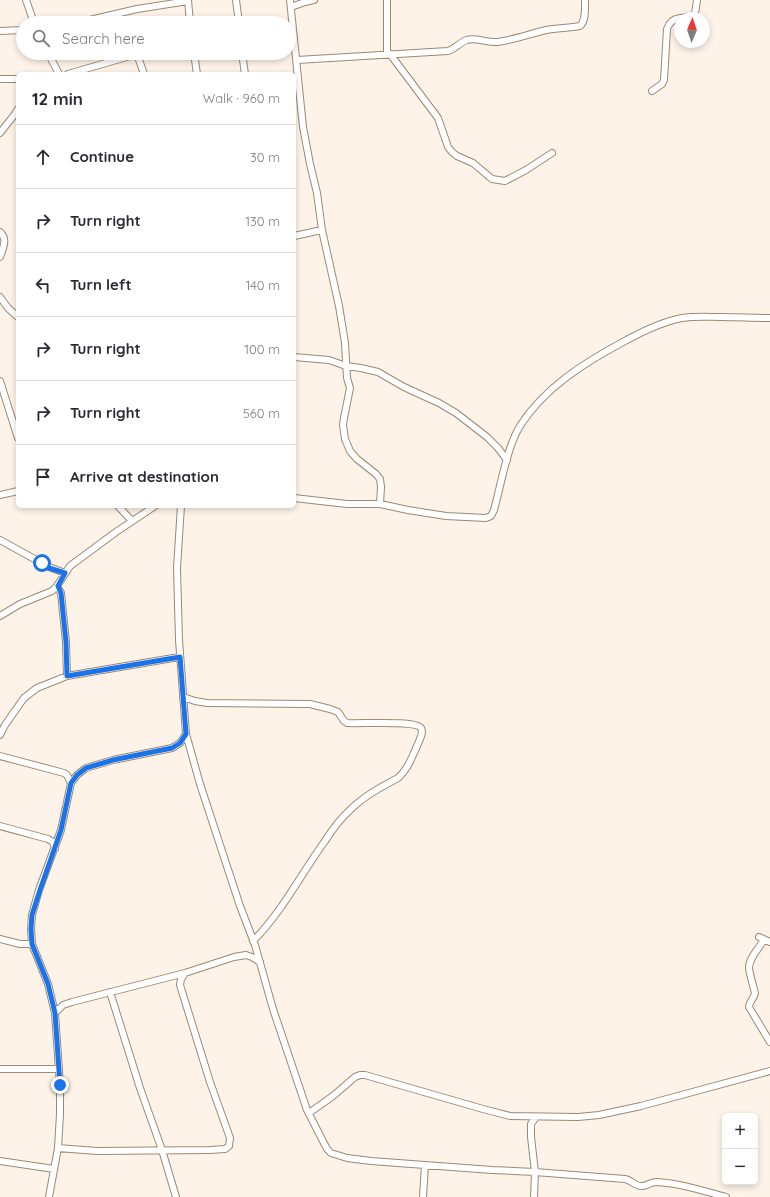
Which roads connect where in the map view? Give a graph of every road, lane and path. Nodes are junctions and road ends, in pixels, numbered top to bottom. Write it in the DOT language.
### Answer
graph roads {
  1 [pos="26,0"];
  2 [pos="188,0"];
  3 [pos="236,0"];
  4 [pos="290,0"];
  5 [pos="314,0"];
  6 [pos="386,0"];
  7 [pos="585,0"];
  8 [pos="697,0"];
  9 [pos="291,7"];
  10 [pos="695,12"];
  11 [pos="32,16"];
  12 [pos="107,16"];
  13 [pos="189,16"];
  14 [pos="238,16"];
  15 [pos="291,16"];
  16 [pos="674,20"];
  17 [pos="16,30"];
  18 [pos="0,31"];
  19 [pos="388,54"];
  20 [pos="52,60"];
  21 [pos="116,60"];
  22 [pos="139,60"];
  23 [pos="195,60"];
  24 [pos="243,60"];
  25 [pos="296,60"];
  26 [pos="58,72"];
  27 [pos="75,72"];
  28 [pos="143,72"];
  29 [pos="197,72"];
  30 [pos="245,72"];
  31 [pos="0,79"];
  32 [pos="16,79"];
  33 [pos="652,91"];
  34 [pos="16,114"];
  35 [pos="0,133"];
  36 [pos="552,153"];
  37 [pos="322,230"];
  38 [pos="0,232"];
  39 [pos="296,236"];
  40 [pos="0,257"];
  41 [pos="0,297"];
  42 [pos="16,315"];
  43 [pos="770,318"];
  44 [pos="296,357"];
  45 [pos="346,366"];
  46 [pos="0,381"];
  47 [pos="16,432"];
  48 [pos="507,460"];
  49 [pos="16,492"];
  50 [pos="0,496"];
  51 [pos="296,498"];
  52 [pos="380,504"];
  53 [pos="120,508"];
  54 [pos="152,508"];
  55 [pos="181,508"];
  56 [pos="132,521"];
  57 [pos="0,540"];
  58 [pos="65,573"];
  59 [pos="58,586"];
  60 [pos="0,616"];
  61 [pos="180,657"];
  62 [pos="67,676"];
  63 [pos="183,697"];
  64 [pos="0,734"];
  65 [pos="186,734"];
  66 [pos="0,756"];
  67 [pos="71,783"];
  68 [pos="0,826"];
  69 [pos="55,848"];
  70 [pos="0,939"];
  71 [pos="764,940"];
  72 [pos="254,943"];
  73 [pos="32,944"];
  74 [pos="246,955"];
  75 [pos="260,962"];
  76 [pos="185,972"];
  77 [pos="110,992"];
  78 [pos="53,1001"];
  79 [pos="63,1005"];
  80 [pos="55,1013"];
  81 [pos="770,1042"];
  82 [pos="0,1069"];
  83 [pos="58,1069"];
  84 [pos="770,1071"];
  85 [pos="309,1113"];
  86 [pos="536,1117"];
  87 [pos="58,1148"];
  88 [pos="162,1150"];
  89 [pos="0,1161"];
  90 [pos="425,1165"];
  91 [pos="54,1169"];
  92 [pos="535,1172"];
  93 [pos="49,1197"];
  94 [pos="176,1197"];
  95 [pos="423,1197"];
  96 [pos="534,1197"];
  97 [pos="726,1197"];
  1 -- 11 [label="street"];
  2 -- 12 [label="street"];
  2 -- 13 [label="street"];
  3 -- 14 [label="street"];
  4 -- 9 [label="street"];
  5 -- 9 [label="street"];
  6 -- 19 [label="street"];
  7 -- 19 [label="street"];
  8 -- 10 [label="street"];
  9 -- 15 [label="street"];
  16 -- 33 [label="street"];
  17 -- 18 [label="street"];
  19 -- 25 [label="street"];
  19 -- 36 [label="street"];
  20 -- 26 [label="street"];
  21 -- 27 [label="street"];
  22 -- 28 [label="street"];
  23 -- 29 [label="street"];
  24 -- 30 [label="street"];
  25 -- 37 [label="street"];
  31 -- 32 [label="street"];
  34 -- 35 [label="street"];
  37 -- 39 [label="street"];
  37 -- 45 [label="street"];
  38 -- 40 [label="street"];
  41 -- 42 [label="street"];
  43 -- 48 [label="street"];
  44 -- 45 [label="street"];
  45 -- 48 [label="street"];
  45 -- 52 [label="street"];
  46 -- 47 [label="street"];
  48 -- 52 [label="street"];
  49 -- 50 [label="street"];
  51 -- 52 [label="street"];
  53 -- 56 [label="street"];
  54 -- 56 [label="street"];
  55 -- 61 [label="street"];
  56 -- 58 [label="street"];
  57 -- 58 [label="street"];
  58 -- 59 [label="street"];
  59 -- 60 [label="street"];
  59 -- 62 [label="street"];
  61 -- 62 [label="street"];
  61 -- 63 [label="street"];
  62 -- 64 [label="street"];
  63 -- 65 [label="street"];
  63 -- 72 [label="street"];
  65 -- 67 [label="street"];
  65 -- 72 [label="street"];
  66 -- 67 [label="street"];
  67 -- 69 [label="street"];
  68 -- 69 [label="street"];
  69 -- 73 [label="street"];
  70 -- 73 [label="street"];
  71 -- 81 [label="street"];
  72 -- 74 [label="street"];
  72 -- 75 [label="street"];
  73 -- 78 [label="street"];
  74 -- 75 [label="street"];
  74 -- 76 [label="street"];
  75 -- 85 [label="street"];
  76 -- 77 [label="street"];
  76 -- 88 [label="street"];
  77 -- 79 [label="street"];
  77 -- 88 [label="street"];
  78 -- 79 [label="street"];
  78 -- 80 [label="street"];
  79 -- 80 [label="street"];
  80 -- 83 [label="street"];
  82 -- 83 [label="street"];
  83 -- 87 [label="street"];
  84 -- 86 [label="street"];
  85 -- 86 [label="street"];
  85 -- 90 [label="street"];
  86 -- 92 [label="street"];
  87 -- 88 [label="street"];
  87 -- 91 [label="street"];
  88 -- 94 [label="street"];
  89 -- 91 [label="street"];
  90 -- 92 [label="street"];
  90 -- 95 [label="street"];
  91 -- 93 [label="street"];
  92 -- 96 [label="street"];
  92 -- 97 [label="street"];
}
